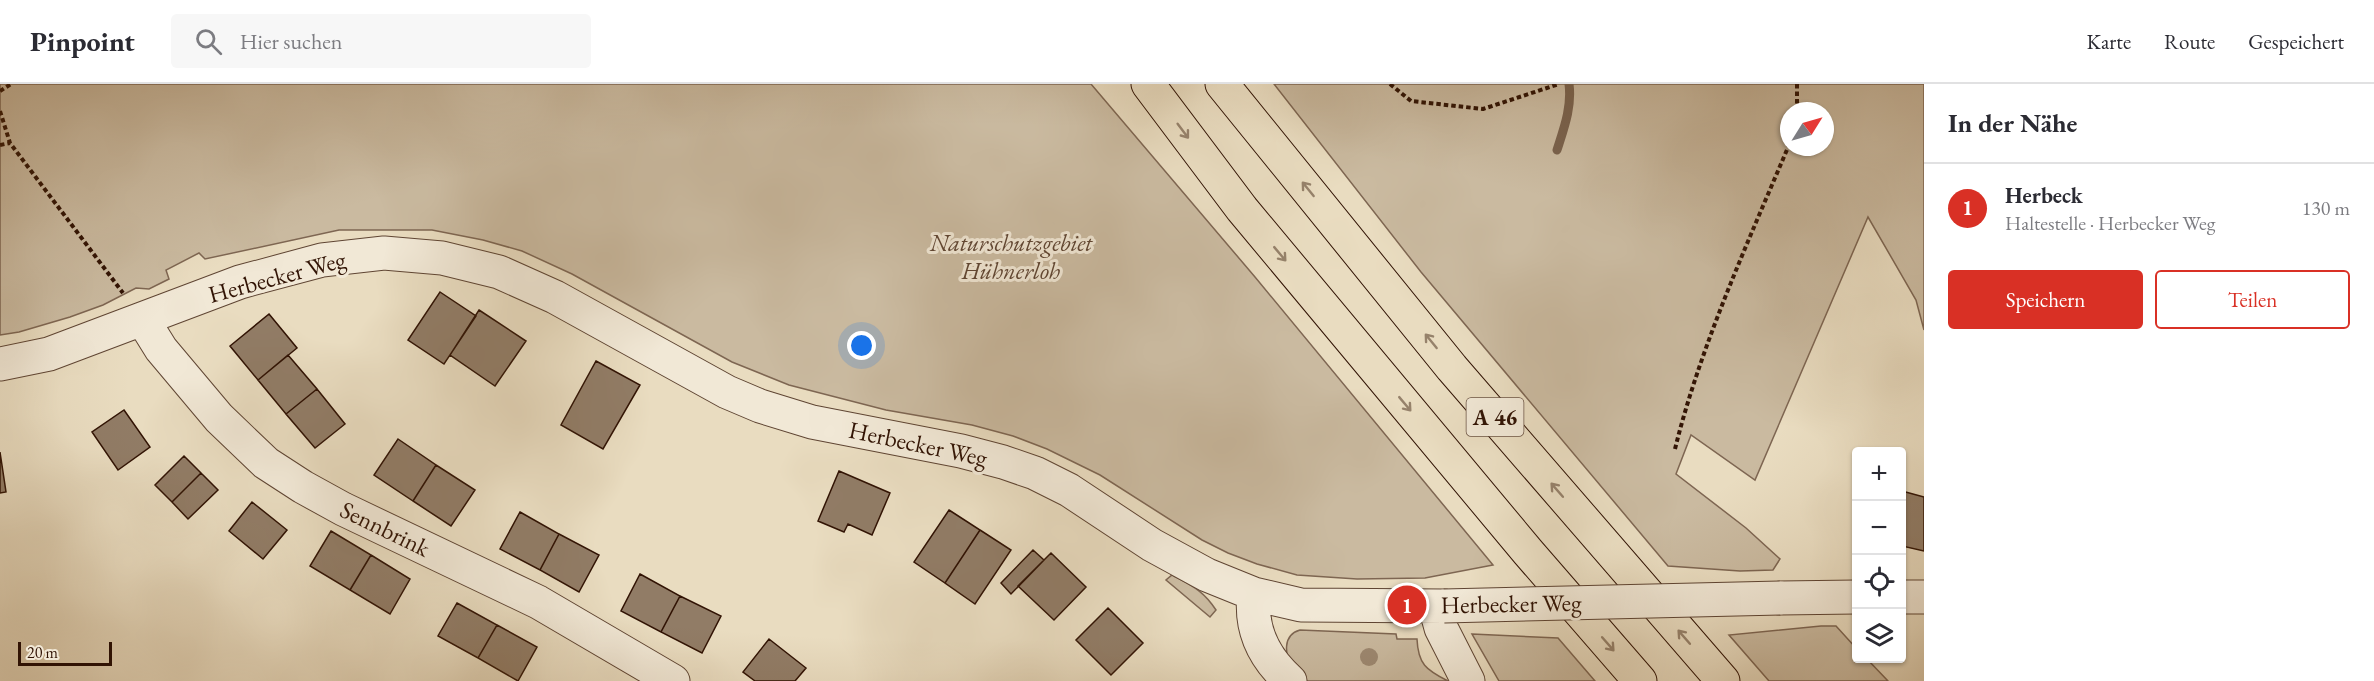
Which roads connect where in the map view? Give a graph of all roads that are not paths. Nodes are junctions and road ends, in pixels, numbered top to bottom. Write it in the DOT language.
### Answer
graph roads {
  1 [pos="1148,84"];
  2 [pos="1222,84"];
  3 [pos="1232,84"];
  4 [pos="1274,147"];
  5 [pos="143,320"];
  6 [pos="0,364"];
  7 [pos="1254,594"];
  8 [pos="1852,597"];
  9 [pos="1906,597"];
  10 [pos="1924,597"];
  11 [pos="1439,606"];
  12 [pos="673,681"];
  13 [pos="1290,681"];
  14 [pos="1468,681"];
  15 [pos="1640,681"];
  16 [pos="1723,681"];
  1 -- 15 [label="highway, A 46, one-way"];
  2 -- 4 [label="highway, A 46"];
  3 -- 4 [label="highway"];
  16 -- 4 [label="highway, A 46, one-way"];
  5 -- 6 [label="street, Herbecker Weg"];
  5 -- 7 [label="street, Herbecker Weg"];
  5 -- 12 [label="street, Sennbrink"];
  7 -- 11 [label="street, Herbecker Weg"];
  7 -- 13 [label="street"];
  8 -- 11 [label="street, Herbecker Weg, bridge"];
  9 -- 10 [label="street"];
  11 -- 14 [label="street"];
}
